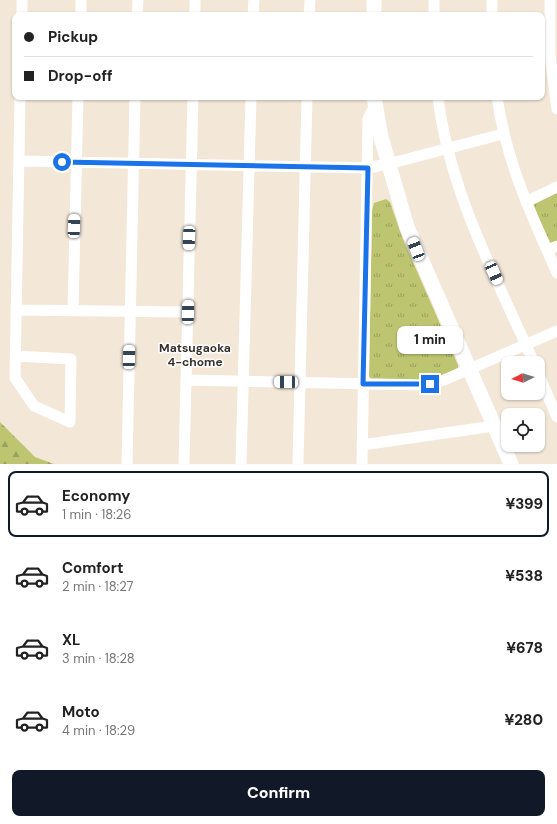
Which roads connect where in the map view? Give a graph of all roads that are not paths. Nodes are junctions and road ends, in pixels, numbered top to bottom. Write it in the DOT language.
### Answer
graph roads {
  1 [pos="22,0"];
  2 [pos="81,0"];
  3 [pos="138,0"];
  4 [pos="195,0"];
  5 [pos="254,0"];
  6 [pos="310,0"];
  7 [pos="374,0"];
  8 [pos="434,0"];
  9 [pos="492,0"];
  10 [pos="550,0"];
  11 [pos="22,12"];
  12 [pos="80,12"];
  13 [pos="137,12"];
  14 [pos="195,12"];
  15 [pos="253,12"];
  16 [pos="310,12"];
  17 [pos="374,12"];
  18 [pos="434,12"];
  19 [pos="492,12"];
  20 [pos="20,100"];
  21 [pos="78,100"];
  22 [pos="135,100"];
  23 [pos="193,100"];
  24 [pos="251,100"];
  25 [pos="307,100"];
  26 [pos="438,100"];
  27 [pos="497,100"];
  28 [pos="375,101"];
  29 [pos="557,109"];
  30 [pos="503,134"];
  31 [pos="446,148"];
  32 [pos="19,161"];
  33 [pos="76,162"];
  34 [pos="134,163"];
  35 [pos="191,164"];
  36 [pos="388,164"];
  37 [pos="249,166"];
  38 [pos="306,167"];
  39 [pos="368,168"];
  40 [pos="557,187"];
  41 [pos="526,202"];
  42 [pos="552,248"];
  43 [pos="557,273"];
  44 [pos="16,310"];
  45 [pos="73,310"];
  46 [pos="130,311"];
  47 [pos="188,312"];
  48 [pos="557,332"];
  49 [pos="526,345"];
  50 [pos="16,356"];
  51 [pos="531,356"];
  52 [pos="469,370"];
  53 [pos="186,380"];
  54 [pos="243,381"];
  55 [pos="300,382"];
  56 [pos="363,384"];
  57 [pos="545,389"];
  58 [pos="557,417"];
  59 [pos="494,426"];
  60 [pos="362,445"];
  61 [pos="127,464"];
  62 [pos="184,464"];
  63 [pos="241,464"];
  64 [pos="298,464"];
  65 [pos="362,464"];
  66 [pos="511,464"];
  1 -- 11 [label="street"];
  2 -- 12 [label="street"];
  3 -- 13 [label="street"];
  4 -- 14 [label="street"];
  5 -- 15 [label="street"];
  6 -- 16 [label="street"];
  7 -- 17 [label="street"];
  8 -- 18 [label="street"];
  9 -- 19 [label="street"];
  10 -- 29 [label="street"];
  20 -- 32 [label="street"];
  21 -- 33 [label="street"];
  22 -- 34 [label="street"];
  23 -- 35 [label="street"];
  24 -- 37 [label="street"];
  25 -- 38 [label="street"];
  26 -- 31 [label="street"];
  27 -- 30 [label="street"];
  28 -- 36 [label="street"];
  28 -- 39 [label="street"];
  30 -- 31 [label="street"];
  30 -- 41 [label="street"];
  31 -- 36 [label="street"];
  31 -- 49 [label="street"];
  32 -- 33 [label="street"];
  32 -- 44 [label="street"];
  33 -- 34 [label="street"];
  33 -- 45 [label="street"];
  34 -- 35 [label="street"];
  34 -- 46 [label="street"];
  35 -- 37 [label="street"];
  35 -- 47 [label="street"];
  36 -- 39 [label="street"];
  36 -- 52 [label="street"];
  37 -- 38 [label="street"];
  37 -- 54 [label="street"];
  38 -- 39 [label="street"];
  38 -- 55 [label="street"];
  39 -- 56 [label="street"];
  40 -- 41 [label="street"];
  41 -- 42 [label="street"];
  42 -- 43 [label="street"];
  44 -- 45 [label="street"];
  44 -- 50 [label="street"];
  45 -- 46 [label="street"];
  46 -- 47 [label="street"];
  46 -- 61 [label="street"];
  47 -- 53 [label="street"];
  48 -- 49 [label="street"];
  49 -- 51 [label="street"];
  49 -- 52 [label="street"];
  50 -- 50 [label="street"];
  52 -- 56 [label="street"];
  52 -- 59 [label="street"];
  53 -- 54 [label="street"];
  53 -- 62 [label="street"];
  54 -- 55 [label="street"];
  54 -- 63 [label="street"];
  55 -- 56 [label="street"];
  55 -- 64 [label="street"];
  56 -- 60 [label="street"];
  57 -- 58 [label="street"];
  59 -- 60 [label="street"];
  59 -- 66 [label="street"];
  60 -- 65 [label="street"];
}
